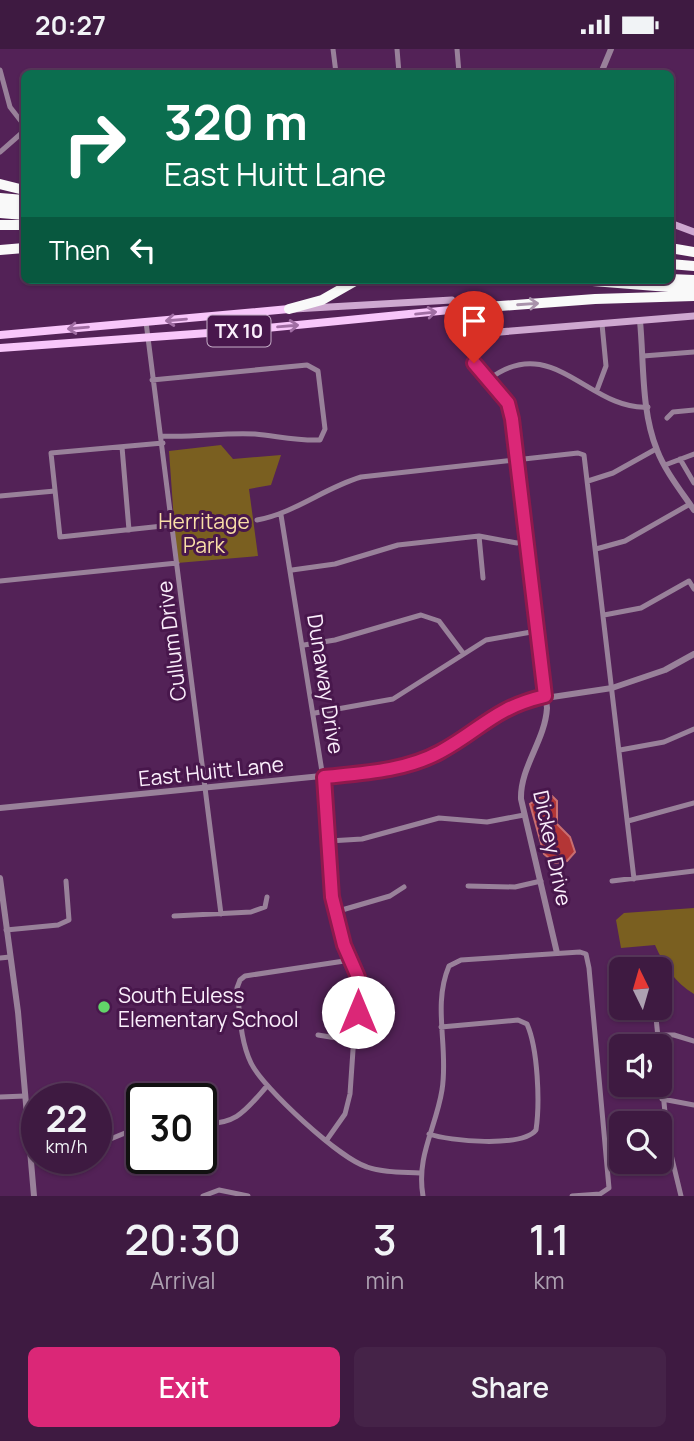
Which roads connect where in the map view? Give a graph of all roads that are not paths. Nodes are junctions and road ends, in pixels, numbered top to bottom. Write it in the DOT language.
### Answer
graph roads {
  1 [pos="333,49"];
  2 [pos="397,49"];
  3 [pos="457,49"];
  4 [pos="611,49"];
  5 [pos="0,70"];
  6 [pos="335,70"];
  7 [pos="399,70"];
  8 [pos="459,70"];
  9 [pos="602,70"];
  10 [pos="21,121"];
  11 [pos="21,134"];
  12 [pos="0,152"];
  13 [pos="0,184"];
  14 [pos="21,188"];
  15 [pos="0,198"];
  16 [pos="21,200"];
  17 [pos="0,206"];
  18 [pos="21,208"];
  19 [pos="0,213"];
  20 [pos="21,215"];
  21 [pos="0,225"];
  22 [pos="21,225"];
  23 [pos="674,225"];
  24 [pos="694,233"];
  25 [pos="21,248"];
  26 [pos="674,249"];
  27 [pos="0,250"];
  28 [pos="694,252"];
  29 [pos="674,264"];
  30 [pos="694,265"];
  31 [pos="674,273"];
  32 [pos="694,274"];
  33 [pos="674,279"];
  34 [pos="694,280"];
  35 [pos="350,284"];
  36 [pos="631,284"];
  37 [pos="694,289"];
  38 [pos="694,296"];
  39 [pos="391,305"];
  40 [pos="289,309"];
  41 [pos="460,309"];
  42 [pos="392,316"];
  43 [pos="694,316"];
  44 [pos="640,321"];
  45 [pos="146,322"];
  46 [pos="602,324"];
  47 [pos="0,335"];
  48 [pos="463,335"];
  49 [pos="147,337"];
  50 [pos="0,348"];
  51 [pos="694,352"];
  52 [pos="643,356"];
  53 [pos="152,380"];
  54 [pos="488,380"];
  55 [pos="597,390"];
  56 [pos="648,407"];
  57 [pos="694,410"];
  58 [pos="667,418"];
  59 [pos="163,440"];
  60 [pos="121,447"];
  61 [pos="656,449"];
  62 [pos="694,454"];
  63 [pos="517,459"];
  64 [pos="680,459"];
  65 [pos="664,465"];
  66 [pos="588,481"];
  67 [pos="694,483"];
  68 [pos="55,491"];
  69 [pos="0,496"];
  70 [pos="692,507"];
  71 [pos="281,515"];
  72 [pos="257,520"];
  73 [pos="172,525"];
  74 [pos="129,530"];
  75 [pos="479,536"];
  76 [pos="528,539"];
  77 [pos="596,549"];
  78 [pos="177,563"];
  79 [pos="292,570"];
  80 [pos="483,578"];
  81 [pos="0,581"];
  82 [pos="694,589"];
  83 [pos="604,615"];
  84 [pos="537,631"];
  85 [pos="304,645"];
  86 [pos="463,653"];
  87 [pos="694,654"];
  88 [pos="612,688"];
  89 [pos="545,696"];
  90 [pos="314,713"];
  91 [pos="694,729"];
  92 [pos="620,750"];
  93 [pos="324,777"];
  94 [pos="205,789"];
  95 [pos="694,803"];
  96 [pos="0,808"];
  97 [pos="524,815"];
  98 [pos="628,821"];
  99 [pos="329,841"];
  100 [pos="694,871"];
  101 [pos="0,878"];
  102 [pos="634,880"];
  103 [pos="66,881"];
  104 [pos="541,881"];
  105 [pos="612,881"];
  106 [pos="468,886"];
  107 [pos="404,887"];
  108 [pos="267,897"];
  109 [pos="335,912"];
  110 [pos="221,915"];
  111 [pos="174,916"];
  112 [pos="6,930"];
  113 [pos="557,953"];
  114 [pos="10,957"];
  115 [pos="0,958"];
  116 [pos="351,960"];
  117 [pos="441,1027"];
  118 [pos="318,1035"];
  119 [pos="672,1035"];
  120 [pos="355,1041"];
  121 [pos="694,1041"];
  122 [pos="24,1083"];
  123 [pos="267,1086"];
  124 [pos="21,1095"];
  125 [pos="0,1097"];
  126 [pos="662,1099"];
  127 [pos="694,1105"];
  128 [pos="217,1122"];
  129 [pos="429,1134"];
  130 [pos="327,1141"];
  131 [pos="420,1173"];
  132 [pos="33,1174"];
  133 [pos="34,1196"];
  134 [pos="203,1196"];
  135 [pos="248,1196"];
  136 [pos="423,1196"];
  137 [pos="572,1196"];
  138 [pos="681,1196"];
  1 -- 6 [label="street"];
  2 -- 7 [label="street"];
  3 -- 8 [label="street"];
  4 -- 9 [label="street"];
  5 -- 10 [label="street"];
  11 -- 12 [label="street"];
  13 -- 14 [label="highway"];
  15 -- 16 [label="highway"];
  17 -- 18 [label="highway"];
  19 -- 20 [label="highway"];
  21 -- 22 [label="highway"];
  23 -- 24 [label="main road"];
  25 -- 27 [label="highway"];
  26 -- 28 [label="highway"];
  29 -- 30 [label="highway"];
  31 -- 32 [label="highway"];
  33 -- 34 [label="highway"];
  35 -- 40 [label="highway"];
  36 -- 37 [label="highway"];
  41 -- 38 [label="highway, one-way"];
  39 -- 40 [label="main road"];
  39 -- 41 [label="main road"];
  39 -- 42 [label="main road"];
  40 -- 45 [label="main road, TX 10, one-way"];
  42 -- 41 [label="main road, TX 10, one-way"];
  41 -- 48 [label="main road, Dickey Drive"];
  49 -- 42 [label="main road, TX 10, one-way"];
  43 -- 44 [label="main road"];
  44 -- 46 [label="main road"];
  44 -- 52 [label="street"];
  45 -- 47 [label="main road, TX 10, one-way"];
  45 -- 49 [label="street, Cullum Drive"];
  46 -- 48 [label="main road"];
  46 -- 55 [label="street"];
  48 -- 54 [label="street, Dickey Drive"];
  49 -- 50 [label="main road, TX 10"];
  49 -- 53 [label="street, Cullum Drive"];
  51 -- 52 [label="street"];
  52 -- 56 [label="street"];
  53 -- 59 [label="street, Cullum Drive"];
  53 -- 59 [label="street"];
  54 -- 55 [label="street"];
  54 -- 63 [label="street, Dickey Drive"];
  55 -- 56 [label="street"];
  56 -- 61 [label="street"];
  57 -- 58 [label="street"];
  59 -- 60 [label="street"];
  59 -- 73 [label="street, Cullum Drive"];
  60 -- 68 [label="street"];
  60 -- 74 [label="street"];
  61 -- 65 [label="street"];
  61 -- 66 [label="street"];
  62 -- 64 [label="street"];
  63 -- 66 [label="street"];
  63 -- 71 [label="street"];
  63 -- 76 [label="street, Dickey Drive"];
  64 -- 65 [label="street"];
  64 -- 67 [label="street"];
  65 -- 70 [label="street"];
  66 -- 77 [label="street"];
  68 -- 69 [label="street"];
  68 -- 74 [label="street"];
  70 -- 77 [label="street"];
  71 -- 72 [label="street"];
  71 -- 79 [label="street, Dunaway Drive"];
  73 -- 74 [label="street"];
  73 -- 78 [label="street, Cullum Drive"];
  75 -- 76 [label="street"];
  75 -- 79 [label="street"];
  75 -- 80 [label="street"];
  76 -- 84 [label="street, Dickey Drive"];
  77 -- 83 [label="street"];
  78 -- 81 [label="street"];
  78 -- 94 [label="street, Cullum Drive"];
  79 -- 85 [label="street, Dunaway Drive"];
  82 -- 83 [label="street"];
  83 -- 88 [label="street"];
  84 -- 86 [label="street"];
  84 -- 89 [label="street, Dickey Drive"];
  85 -- 86 [label="street"];
  85 -- 90 [label="street, Dunaway Drive"];
  86 -- 90 [label="street"];
  87 -- 88 [label="street, East Huitt Lane"];
  88 -- 89 [label="street, East Huitt Lane"];
  88 -- 92 [label="street"];
  89 -- 93 [label="street, East Huitt Lane"];
  89 -- 97 [label="street, Dickey Drive"];
  90 -- 93 [label="street, Dunaway Drive"];
  91 -- 92 [label="street"];
  92 -- 98 [label="street"];
  93 -- 94 [label="street, East Huitt Lane"];
  93 -- 99 [label="street, Dunaway Drive"];
  94 -- 96 [label="street, East Huitt Lane"];
  94 -- 110 [label="street, Cullum Drive"];
  95 -- 98 [label="street"];
  97 -- 99 [label="street"];
  97 -- 104 [label="street, Dickey Drive"];
  98 -- 102 [label="street"];
  99 -- 109 [label="street, Dunaway Drive"];
  100 -- 102 [label="street"];
  101 -- 112 [label="street"];
  102 -- 105 [label="street"];
  103 -- 112 [label="street"];
  104 -- 106 [label="street"];
  104 -- 113 [label="street, Dickey Drive"];
  107 -- 109 [label="street"];
  108 -- 110 [label="street"];
  109 -- 116 [label="street, Dunaway Drive"];
  110 -- 111 [label="street"];
  112 -- 114 [label="street"];
  113 -- 117 [label="street"];
  113 -- 137 [label="street"];
  114 -- 115 [label="street"];
  114 -- 122 [label="street"];
  116 -- 120 [label="street, Dunaway Drive"];
  116 -- 123 [label="street"];
  117 -- 129 [label="street"];
  117 -- 129 [label="street"];
  118 -- 120 [label="street"];
  119 -- 121 [label="street"];
  120 -- 130 [label="street, Dunaway Drive"];
  123 -- 128 [label="street"];
  123 -- 130 [label="street"];
  124 -- 125 [label="street"];
  126 -- 127 [label="street"];
  126 -- 138 [label="street"];
  129 -- 131 [label="street"];
  130 -- 131 [label="street"];
  131 -- 136 [label="street"];
  132 -- 133 [label="street"];
  134 -- 135 [label="street"];
}
